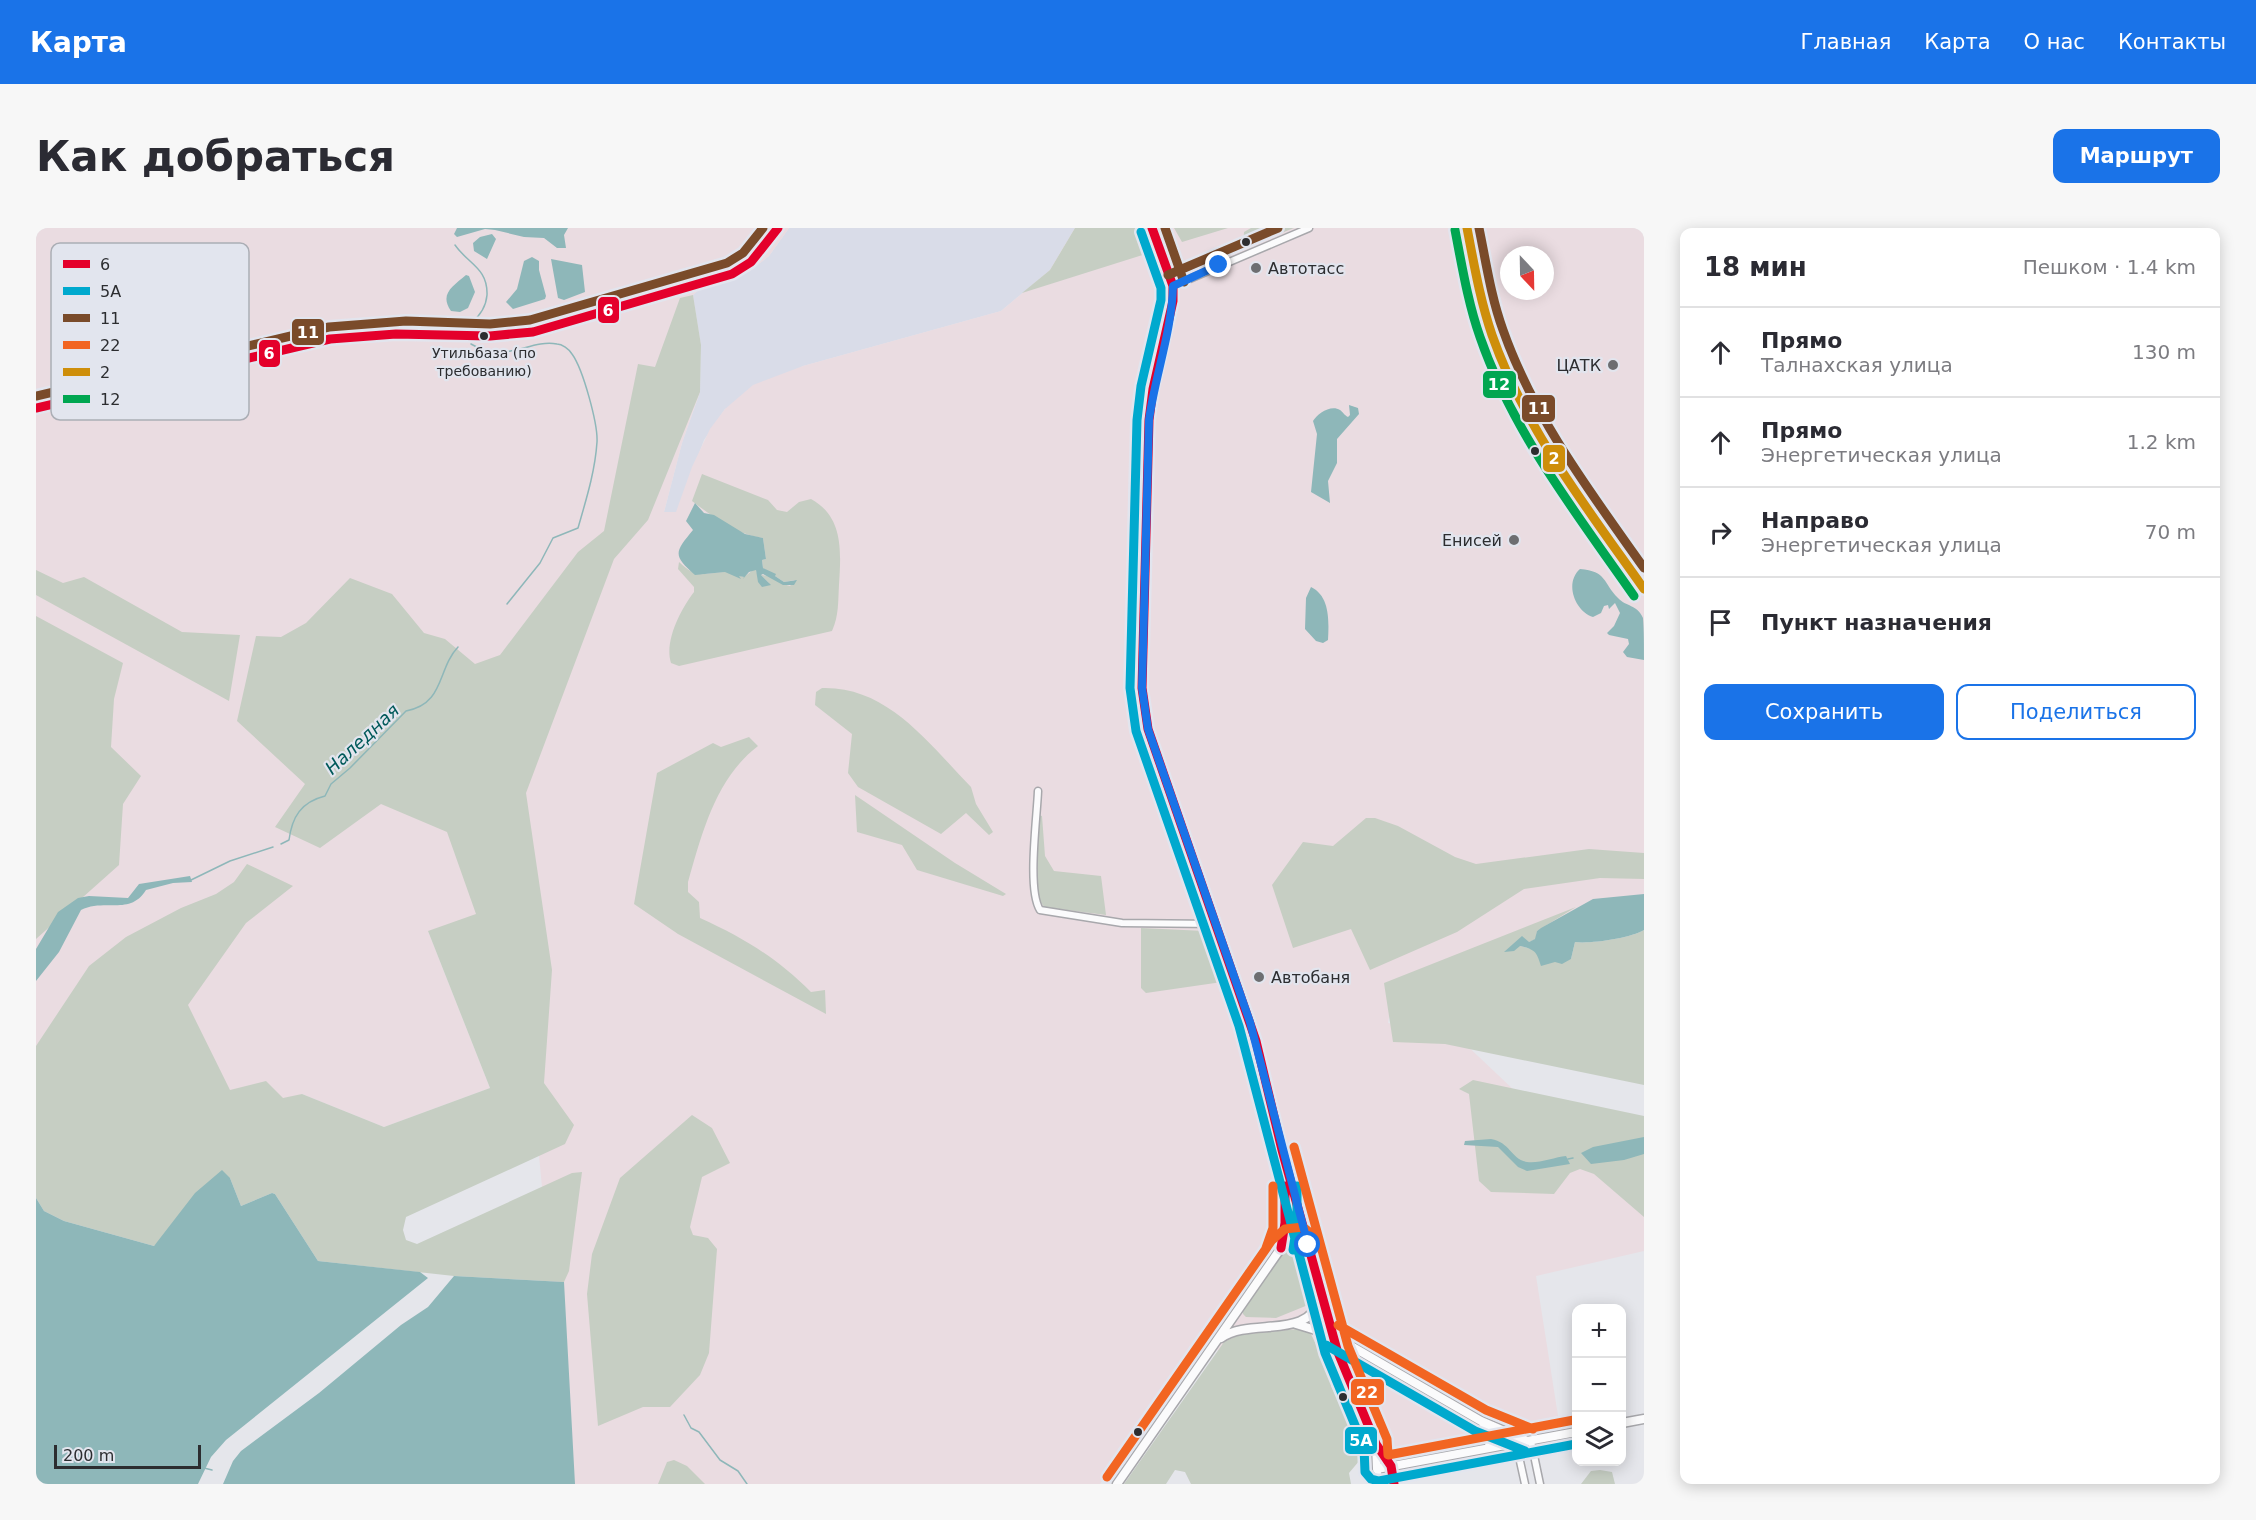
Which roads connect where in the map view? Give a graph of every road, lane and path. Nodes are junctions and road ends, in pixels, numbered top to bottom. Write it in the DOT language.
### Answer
graph roads {
  1 [pos="778,228"];
  2 [pos="1152,228"];
  3 [pos="1309,228"];
  4 [pos="1467,228"];
  5 [pos="1173,286"];
  6 [pos="249,358"];
  7 [pos="51,404"];
  8 [pos="36,408"];
  9 [pos="1644,589"];
  10 [pos="1038,791"];
  11 [pos="1216,924"];
  12 [pos="1282,1150"];
  13 [pos="1307,1242"];
  14 [pos="1281,1248"];
  15 [pos="1322,1296"];
  16 [pos="1238,1310"];
  17 [pos="1295,1323"];
  18 [pos="1244,1326"];
  19 [pos="1332,1335"];
  20 [pos="1218,1340"];
  21 [pos="1336,1350"];
  22 [pos="1644,1419"];
  23 [pos="1481,1421"];
  24 [pos="1626,1423"];
  25 [pos="1572,1433"];
  26 [pos="1531,1441"];
  27 [pos="1516,1443"];
  28 [pos="1376,1444"];
  29 [pos="1489,1448"];
  30 [pos="1391,1466"];
  31 [pos="1377,1469"];
  32 [pos="1117,1484"];
  33 [pos="1381,1484"];
  34 [pos="1394,1484"];
  35 [pos="1525,1484"];
  36 [pos="1540,1484"];
  1 -- 6 [label="street"];
  2 -- 5 [label="street"];
  3 -- 5 [label="street"];
  4 -- 9 [label="street"];
  5 -- 11 [label="street"];
  7 -- 8 [label="street"];
  10 -- 11 [label="street"];
  11 -- 12 [label="street"];
  12 -- 13 [label="street"];
  12 -- 14 [label="street"];
  13 -- 14 [label="main road"];
  13 -- 15 [label="main road"];
  14 -- 16 [label="main road"];
  15 -- 17 [label="main road"];
  15 -- 19 [label="main road"];
  16 -- 18 [label="main road"];
  16 -- 20 [label="main road"];
  17 -- 18 [label="main road"];
  17 -- 21 [label="main road"];
  18 -- 20 [label="main road"];
  19 -- 21 [label="main road"];
  19 -- 23 [label="main road"];
  20 -- 32 [label="main road"];
  21 -- 28 [label="main road"];
  22 -- 24 [label="main road"];
  23 -- 26 [label="main road"];
  23 -- 29 [label="main road"];
  25 -- 26 [label="main road"];
  26 -- 27 [label="main road"];
  26 -- 36 [label="street"];
  27 -- 29 [label="main road"];
  27 -- 35 [label="street"];
  28 -- 30 [label="main road"];
  28 -- 31 [label="main road"];
  29 -- 30 [label="main road"];
  30 -- 31 [label="main road"];
  30 -- 34 [label="street"];
  31 -- 33 [label="street"];
}
